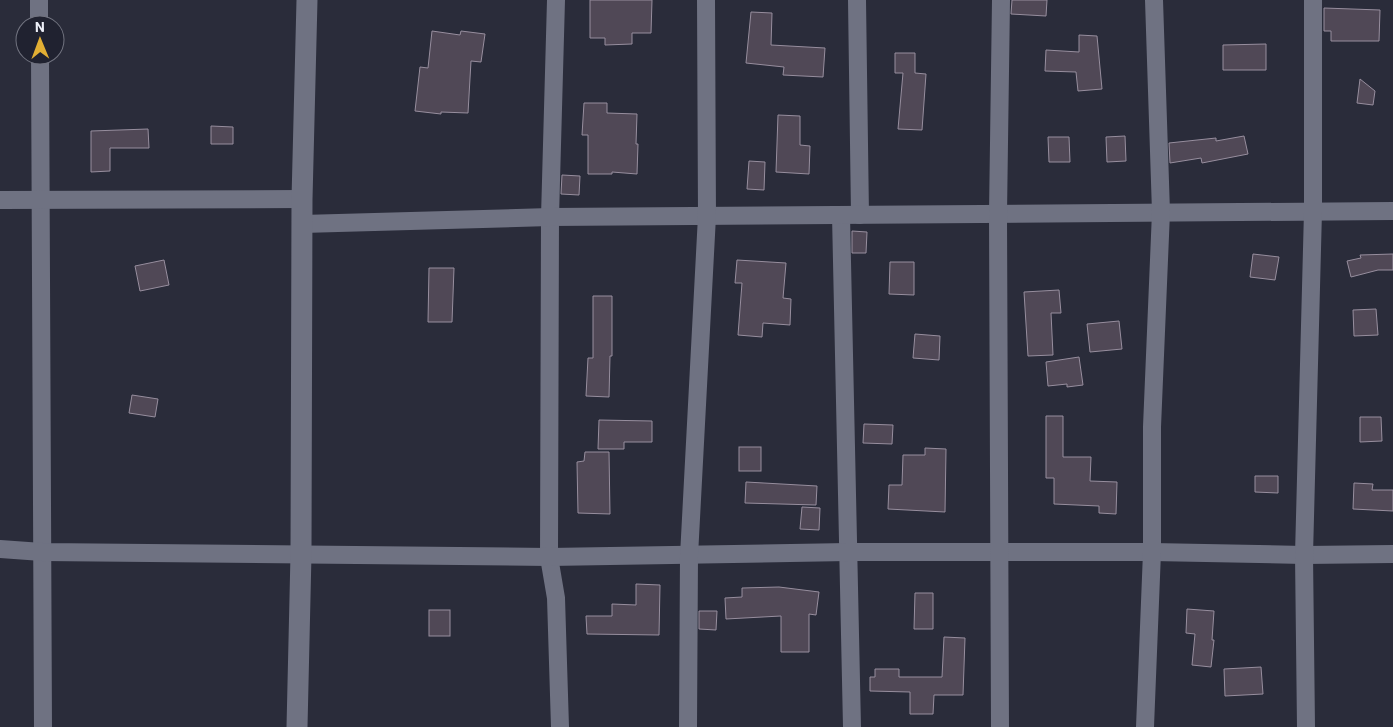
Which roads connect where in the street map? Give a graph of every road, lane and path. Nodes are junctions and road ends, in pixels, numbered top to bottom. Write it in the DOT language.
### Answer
graph roads {
  1 [pos="39,0"];
  2 [pos="307,0"];
  3 [pos="556,0"];
  4 [pos="706,0"];
  5 [pos="857,0"];
  6 [pos="1001,0"];
  7 [pos="1154,0"];
  8 [pos="1313,0"];
  9 [pos="39,15"];
  10 [pos="40,65"];
  11 [pos="302,199"];
  12 [pos="0,200"];
  13 [pos="41,200"];
  14 [pos="1313,211"];
  15 [pos="1393,211"];
  16 [pos="1161,212"];
  17 [pos="998,214"];
  18 [pos="841,215"];
  19 [pos="860,215"];
  20 [pos="707,216"];
  21 [pos="550,217"];
  22 [pos="302,224"];
  23 [pos="0,548"];
  24 [pos="42,552"];
  25 [pos="848,552"];
  26 [pos="998,552"];
  27 [pos="1152,552"];
  28 [pos="301,554"];
  29 [pos="1393,554"];
  30 [pos="1304,555"];
  31 [pos="689,556"];
  32 [pos="549,557"];
  33 [pos="43,727"];
  34 [pos="297,727"];
  35 [pos="560,727"];
  36 [pos="688,727"];
  37 [pos="852,727"];
  38 [pos="1000,727"];
  39 [pos="1145,727"];
  40 [pos="1306,727"];
  1 -- 9 [label="street"];
  2 -- 11 [label="street"];
  3 -- 21 [label="street"];
  4 -- 20 [label="street"];
  5 -- 19 [label="street"];
  6 -- 17 [label="street"];
  7 -- 16 [label="street"];
  8 -- 14 [label="street"];
  10 -- 13 [label="street"];
  11 -- 13 [label="street"];
  11 -- 22 [label="street"];
  12 -- 13 [label="street"];
  13 -- 24 [label="street"];
  14 -- 15 [label="street"];
  14 -- 16 [label="street"];
  14 -- 30 [label="street"];
  16 -- 17 [label="street"];
  16 -- 27 [label="street"];
  17 -- 19 [label="street"];
  17 -- 26 [label="street"];
  18 -- 19 [label="street"];
  18 -- 20 [label="street"];
  18 -- 25 [label="street"];
  20 -- 21 [label="street"];
  20 -- 31 [label="street"];
  21 -- 22 [label="street"];
  21 -- 32 [label="street"];
  22 -- 28 [label="street"];
  23 -- 24 [label="street"];
  24 -- 28 [label="street"];
  24 -- 33 [label="street"];
  25 -- 26 [label="street"];
  25 -- 31 [label="street"];
  25 -- 37 [label="street"];
  26 -- 27 [label="street"];
  26 -- 38 [label="street"];
  27 -- 30 [label="street"];
  27 -- 39 [label="street"];
  28 -- 32 [label="street"];
  28 -- 34 [label="street"];
  29 -- 30 [label="street"];
  30 -- 40 [label="street"];
  31 -- 32 [label="street"];
  31 -- 36 [label="street"];
  32 -- 35 [label="street"];
}
